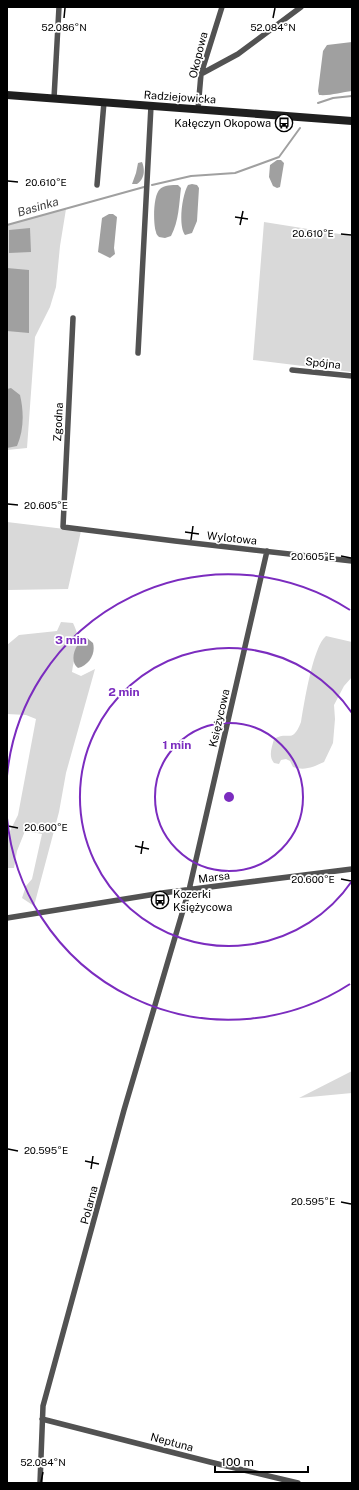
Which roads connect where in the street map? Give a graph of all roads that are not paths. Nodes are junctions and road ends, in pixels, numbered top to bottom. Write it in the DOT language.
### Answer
graph roads {
  1 [pos="59,7"];
  2 [pos="222,7"];
  3 [pos="301,7"];
  4 [pos="201,74"];
  5 [pos="7,95"];
  6 [pos="54,98"];
  7 [pos="104,102"];
  8 [pos="151,106"];
  9 [pos="198,109"];
  10 [pos="352,121"];
  11 [pos="97,185"];
  12 [pos="74,318"];
  13 [pos="138,353"];
  14 [pos="292,370"];
  15 [pos="352,376"];
  16 [pos="63,527"];
  17 [pos="267,551"];
  18 [pos="352,561"];
  19 [pos="352,869"];
  20 [pos="189,890"];
  21 [pos="7,918"];
  22 [pos="42,1419"];
  23 [pos="40,1483"];
  24 [pos="298,1483"];
  1 -- 6 [label="street"];
  2 -- 4 [label="street, Okopowa"];
  3 -- 4 [label="street"];
  4 -- 9 [label="street, Okopowa"];
  5 -- 6 [label="main road, Radziejowicka"];
  6 -- 7 [label="main road, Radziejowicka"];
  7 -- 8 [label="main road, Radziejowicka"];
  7 -- 11 [label="street"];
  8 -- 9 [label="main road, Radziejowicka"];
  8 -- 13 [label="street"];
  9 -- 10 [label="main road, Radziejowicka"];
  12 -- 16 [label="street, Zgodna"];
  14 -- 15 [label="street, Spójna"];
  16 -- 17 [label="street, Wylotowa"];
  17 -- 18 [label="street, Wylotowa"];
  17 -- 20 [label="street, Księżycowa"];
  19 -- 20 [label="street, Marsa"];
  20 -- 21 [label="street, Marsa"];
  20 -- 22 [label="street, Polarna"];
  22 -- 23 [label="street, Polarna"];
  22 -- 24 [label="street, Neptuna"];
}
